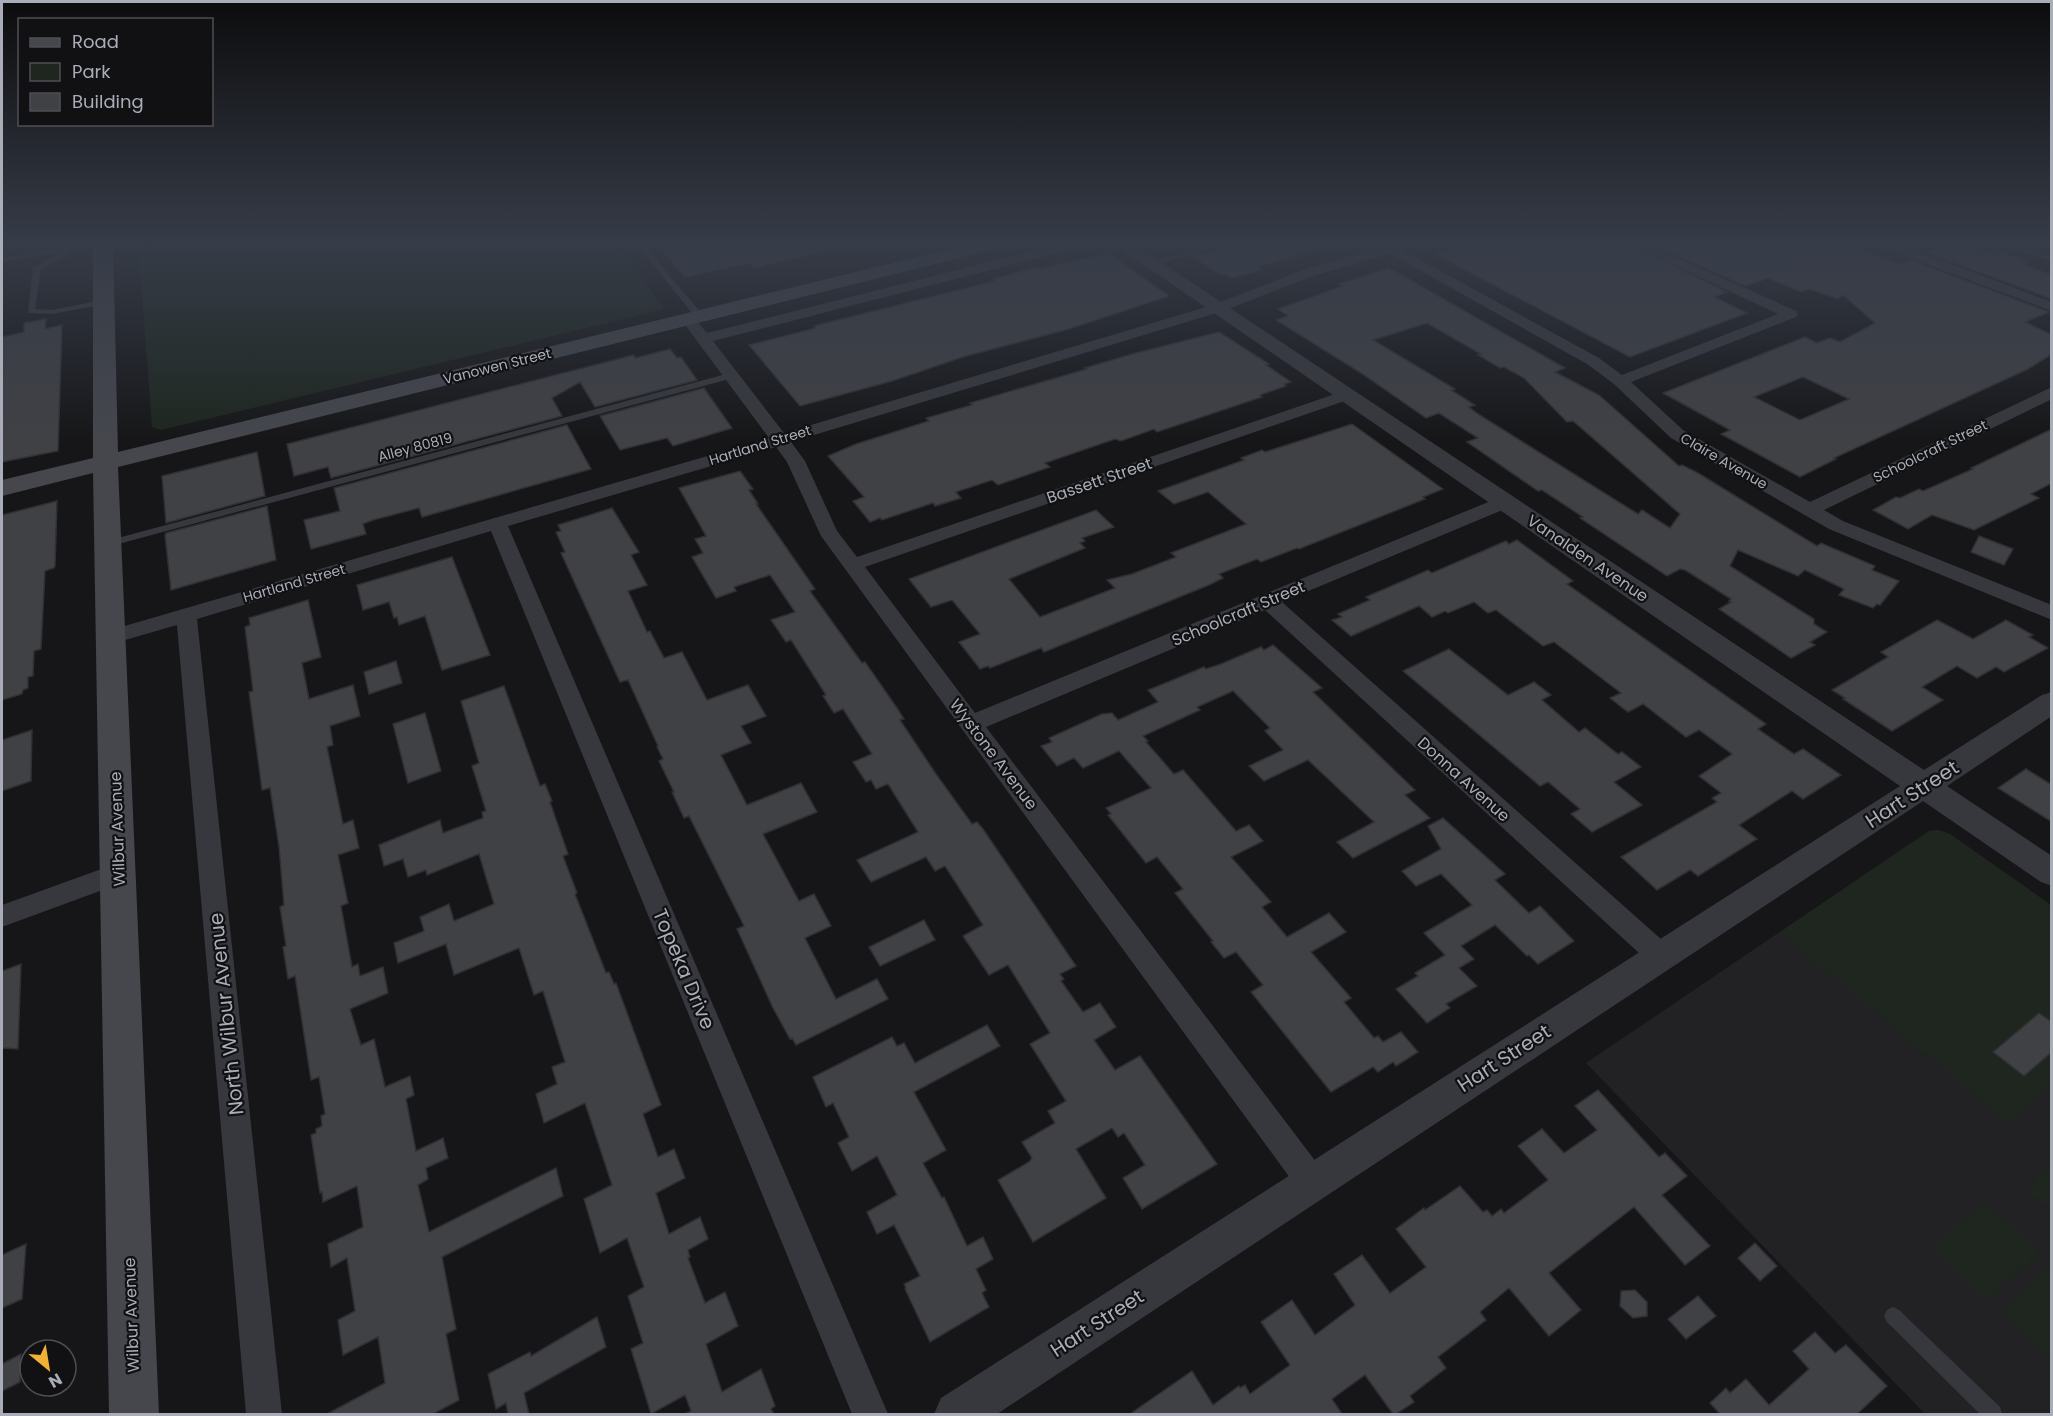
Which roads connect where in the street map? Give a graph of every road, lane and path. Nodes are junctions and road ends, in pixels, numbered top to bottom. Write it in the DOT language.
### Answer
graph roads {
  1 [pos="31,310"];
  2 [pos="62,310"];
  3 [pos="103,310"];
  4 [pos="687,310"];
  5 [pos="751,310"];
  6 [pos="767,310"];
  7 [pos="1211,310"];
  8 [pos="1221,310"];
  9 [pos="1506,310"];
  10 [pos="1782,310"];
  11 [pos="697,325"];
  12 [pos="730,376"];
  13 [pos="1620,381"];
  14 [pos="2052,392"];
  15 [pos="1347,395"];
  16 [pos="780,440"];
  17 [pos="105,463"];
  18 [pos="2,489"];
  19 [pos="1505,502"];
  20 [pos="1809,510"];
  21 [pos="498,523"];
  22 [pos="107,544"];
  23 [pos="852,565"];
  24 [pos="1268,601"];
  25 [pos="2052,613"];
  26 [pos="186,615"];
  27 [pos="111,637"];
  28 [pos="2052,702"];
  29 [pos="971,724"];
  30 [pos="1924,786"];
  31 [pos="2052,873"];
  32 [pos="118,874"];
  33 [pos="2,916"];
  34 [pos="1661,956"];
  35 [pos="1312,1182"];
  36 [pos="1893,1316"];
  37 [pos="134,1414"];
  38 [pos="264,1414"];
  39 [pos="870,1414"];
  40 [pos="957,1414"];
  41 [pos="1993,1414"];
  1 -- 2 [label="lane"];
  3 -- 17 [label="main road, Wilbur Avenue"];
  4 -- 11 [label="lane"];
  5 -- 11 [label="main road, Vanowen Street"];
  6 -- 11 [label="street"];
  7 -- 16 [label="street, Hartland Street"];
  8 -- 15 [label="street, Vanalden Avenue"];
  9 -- 13 [label="street, Claire Avenue"];
  10 -- 13 [label="street"];
  11 -- 12 [label="street, Wystone Avenue"];
  11 -- 17 [label="main road, Vanowen Street"];
  12 -- 16 [label="street, Wystone Avenue"];
  12 -- 22 [label="lane, Alley 80819"];
  13 -- 20 [label="street, Claire Avenue"];
  14 -- 20 [label="street, Schoolcraft Street"];
  15 -- 19 [label="street, Vanalden Avenue"];
  15 -- 23 [label="street, Bassett Street"];
  16 -- 21 [label="street, Hartland Street"];
  16 -- 23 [label="street, Wystone Avenue"];
  17 -- 18 [label="main road, Vanowen Street"];
  17 -- 22 [label="main road, Wilbur Avenue"];
  19 -- 24 [label="street, Schoolcraft Street"];
  19 -- 30 [label="street, Vanalden Avenue"];
  20 -- 25 [label="street, Claire Avenue"];
  21 -- 26 [label="street, Hartland Street"];
  21 -- 39 [label="street, Topeka Drive"];
  22 -- 27 [label="main road, Wilbur Avenue"];
  23 -- 29 [label="street, Wystone Avenue"];
  24 -- 29 [label="street, Schoolcraft Street"];
  24 -- 34 [label="street, Donna Avenue"];
  26 -- 27 [label="street, Hartland Street"];
  26 -- 38 [label="street, North Wilbur Avenue"];
  27 -- 32 [label="main road, Wilbur Avenue"];
  28 -- 30 [label="street, Hart Street"];
  29 -- 35 [label="street, Wystone Avenue"];
  30 -- 31 [label="street, Vanalden Avenue"];
  30 -- 34 [label="street, Hart Street"];
  32 -- 33 [label="street"];
  32 -- 37 [label="main road, Wilbur Avenue"];
  34 -- 35 [label="street, Hart Street"];
  35 -- 40 [label="street, Hart Street"];
  36 -- 41 [label="lane"];
}
